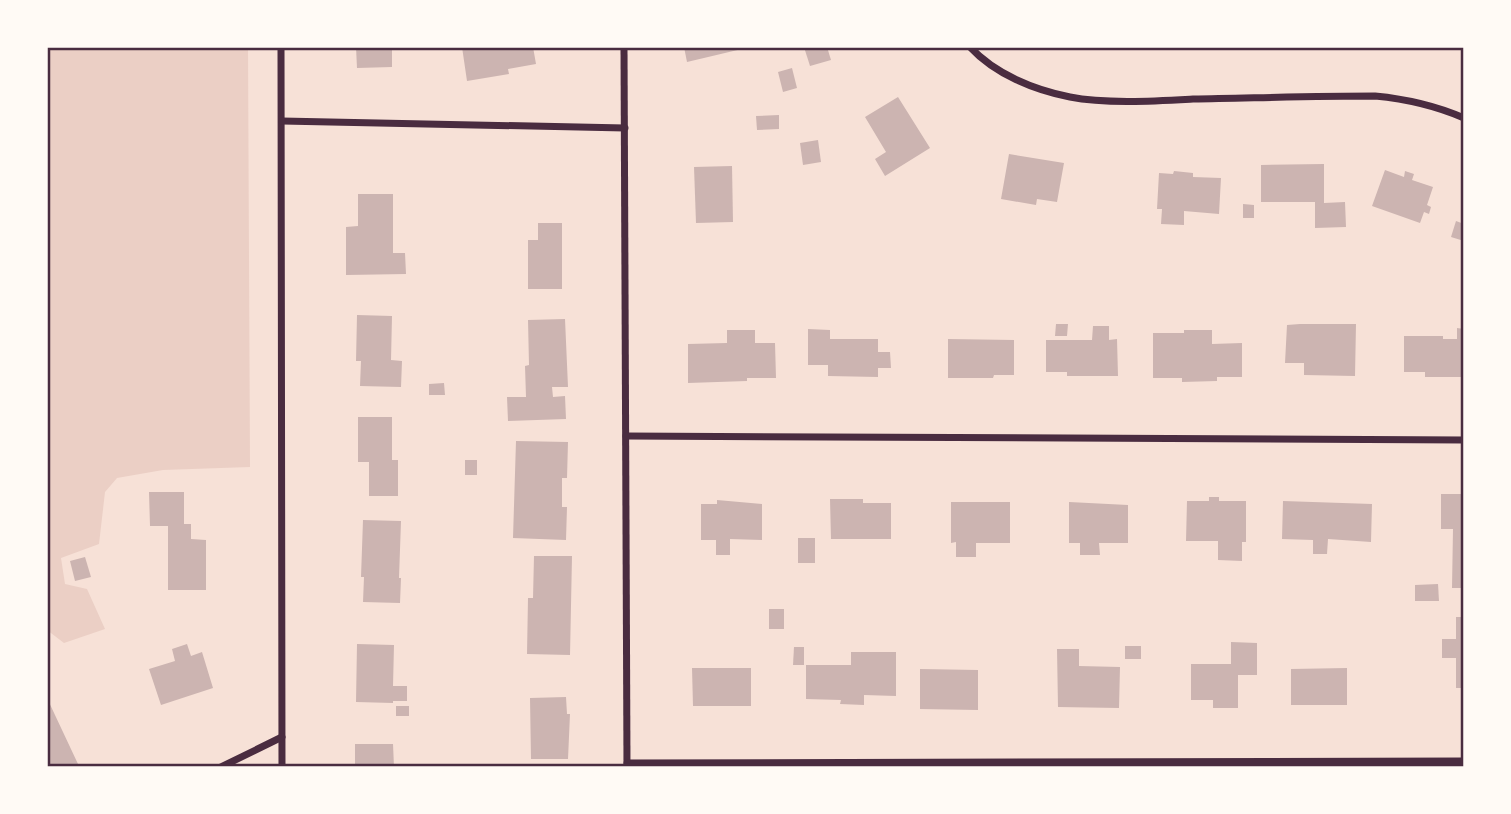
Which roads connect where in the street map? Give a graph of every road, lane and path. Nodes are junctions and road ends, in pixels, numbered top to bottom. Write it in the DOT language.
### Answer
graph roads {
  1 [pos="281,47"];
  2 [pos="624,47"];
  3 [pos="970,47"];
  4 [pos="1464,118"];
  5 [pos="282,121"];
  6 [pos="625,128"];
  7 [pos="626,436"];
  8 [pos="1464,440"];
  9 [pos="282,737"];
  10 [pos="1464,761"];
  11 [pos="627,765"];
  12 [pos="221,767"];
  13 [pos="282,767"];
  1 -- 5 [label="street"];
  2 -- 6 [label="street"];
  3 -- 4 [label="street"];
  5 -- 6 [label="street"];
  5 -- 9 [label="street"];
  6 -- 7 [label="street"];
  7 -- 8 [label="street"];
  7 -- 11 [label="street"];
  9 -- 12 [label="street"];
  9 -- 13 [label="street"];
  10 -- 11 [label="street"];
}
